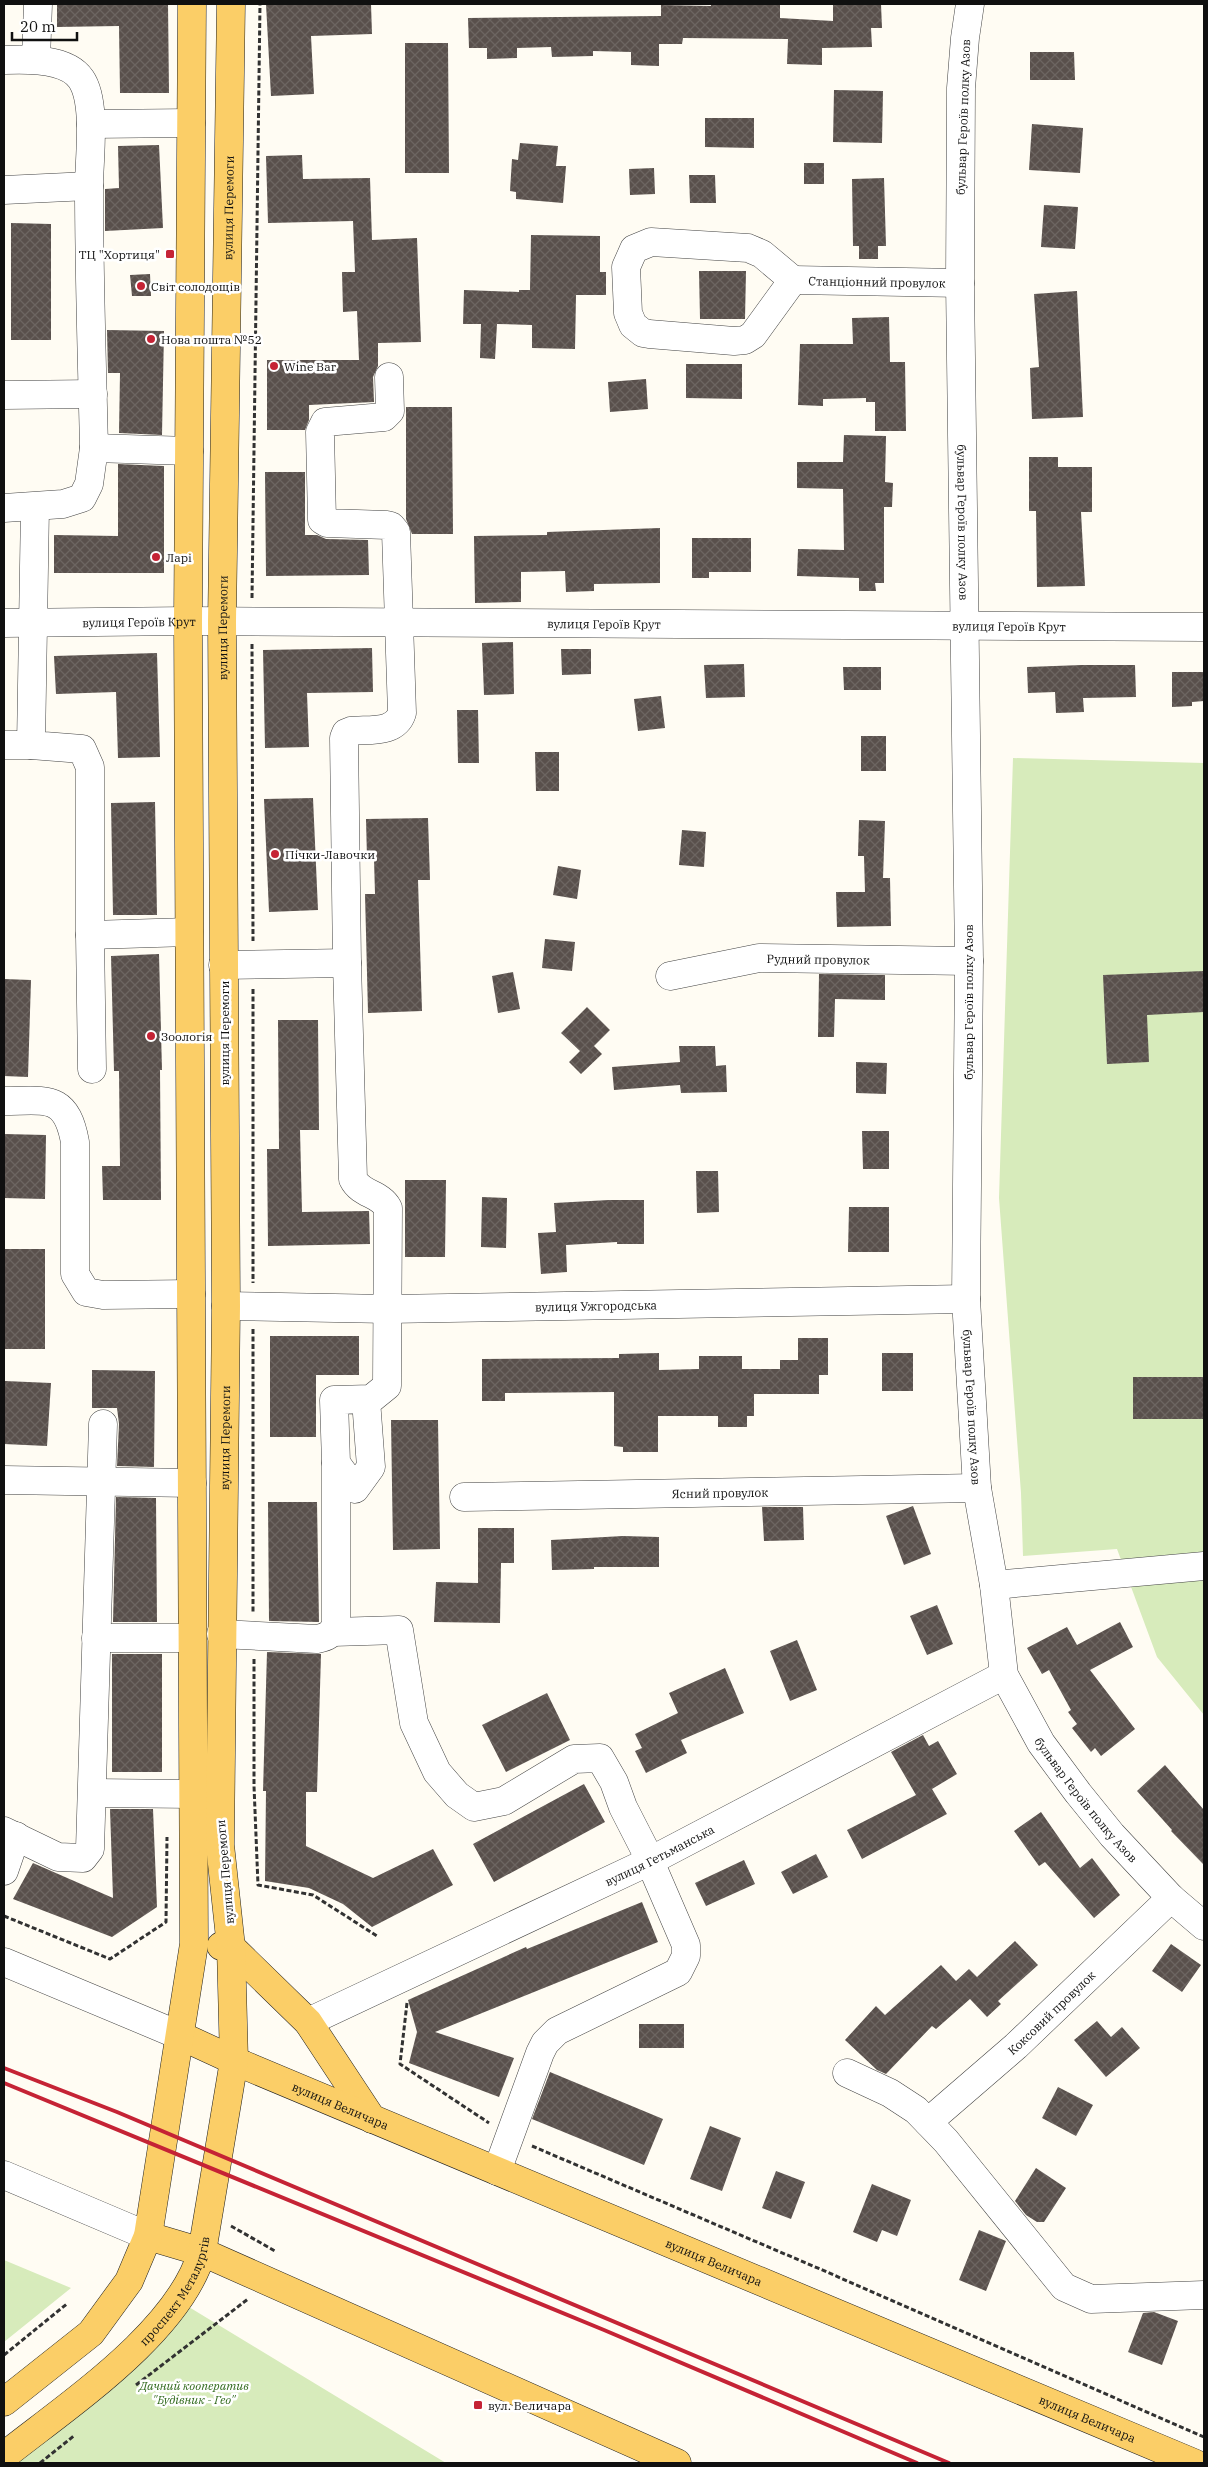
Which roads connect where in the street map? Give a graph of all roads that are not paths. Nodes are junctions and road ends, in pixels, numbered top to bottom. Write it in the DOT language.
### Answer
graph roads {
  1 [pos="38,4"];
  2 [pos="192,4"];
  3 [pos="231,4"];
  4 [pos="970,4"];
  5 [pos="36,59"];
  6 [pos="4,60"];
  7 [pos="91,124"];
  8 [pos="191,124"];
  9 [pos="89,186"];
  10 [pos="4,190"];
  11 [pos="792,280"];
  12 [pos="960,283"];
  13 [pos="389,377"];
  14 [pos="93,394"];
  15 [pos="4,395"];
  16 [pos="94,448"];
  17 [pos="189,451"];
  18 [pos="35,506"];
  19 [pos="4,508"];
  20 [pos="188,621"];
  21 [pos="222,622"];
  22 [pos="4,623"];
  23 [pos="33,623"];
  24 [pos="400,623"];
  25 [pos="1204,627"];
  26 [pos="965,628"];
  27 [pos="4,745"];
  28 [pos="31,745"];
  29 [pos="189,932"];
  30 [pos="90,934"];
  31 [pos="969,961"];
  32 [pos="348,963"];
  33 [pos="223,965"];
  34 [pos="670,976"];
  35 [pos="92,1069"];
  36 [pos="4,1101"];
  37 [pos="192,1294"];
  38 [pos="966,1299"];
  39 [pos="226,1306"];
  40 [pos="388,1309"];
  41 [pos="366,1400"];
  42 [pos="103,1424"];
  43 [pos="336,1464"];
  44 [pos="4,1480"];
  45 [pos="100,1482"];
  46 [pos="192,1483"];
  47 [pos="978,1488"];
  48 [pos="464,1497"];
  49 [pos="1204,1566"];
  50 [pos="994,1585"];
  51 [pos="333,1632"];
  52 [pos="221,1634"];
  53 [pos="96,1638"];
  54 [pos="192,1638"];
  55 [pos="1004,1675"];
  56 [pos="93,1792"];
  57 [pos="193,1794"];
  58 [pos="10,1833"];
  59 [pos="648,1862"];
  60 [pos="4,1871"];
  61 [pos="1171,1898"];
  62 [pos="1204,1926"];
  63 [pos="194,1944"];
  64 [pos="231,1947"];
  65 [pos="4,1962"];
  66 [pos="308,2022"];
  67 [pos="181,2036"];
  68 [pos="234,2061"];
  69 [pos="847,2073"];
  70 [pos="372,2119"];
  71 [pos="928,2122"];
  72 [pos="497,2171"];
  73 [pos="4,2175"];
  74 [pos="148,2236"];
  75 [pos="202,2252"];
  76 [pos="1204,2295"];
  77 [pos="4,2402"];
  78 [pos="4,2456"];
  79 [pos="677,2463"];
  80 [pos="1194,2463"];
  1 -- 5 [label="street"];
  2 -- 8 [label="main road"];
  3 -- 21 [label="main road, вулиця Перемоги"];
  4 -- 12 [label="street, бульвар Героїв полку Азов"];
  5 -- 6 [label="street"];
  5 -- 7 [label="street"];
  7 -- 8 [label="street"];
  7 -- 9 [label="street"];
  8 -- 17 [label="main road"];
  9 -- 10 [label="street"];
  9 -- 14 [label="street"];
  11 -- 11 [label="street"];
  11 -- 12 [label="street, Станціонний провулок"];
  12 -- 26 [label="street, бульвар Героїв полку Азов"];
  13 -- 24 [label="street"];
  14 -- 15 [label="street"];
  14 -- 16 [label="street"];
  16 -- 17 [label="street"];
  16 -- 18 [label="street"];
  17 -- 20 [label="main road"];
  18 -- 19 [label="street"];
  18 -- 23 [label="street"];
  20 -- 21 [label="street, вулиця Героїв Крут"];
  20 -- 23 [label="street, вулиця Героїв Крут"];
  20 -- 29 [label="main road"];
  21 -- 24 [label="street, вулиця Героїв Крут"];
  21 -- 33 [label="main road, вулиця Перемоги"];
  22 -- 23 [label="street, вулиця Героїв Крут"];
  23 -- 28 [label="street"];
  24 -- 26 [label="street, вулиця Героїв Крут"];
  24 -- 32 [label="street"];
  25 -- 26 [label="street, вулиця Героїв Крут"];
  26 -- 31 [label="street, бульвар Героїв полку Азов"];
  27 -- 28 [label="street"];
  28 -- 30 [label="street"];
  29 -- 30 [label="street"];
  29 -- 37 [label="main road"];
  30 -- 35 [label="street"];
  31 -- 34 [label="street, Рудний провулок"];
  31 -- 38 [label="street, бульвар Героїв полку Азов"];
  32 -- 33 [label="street"];
  32 -- 40 [label="street"];
  33 -- 39 [label="main road, вулиця Перемоги"];
  36 -- 37 [label="street"];
  37 -- 46 [label="main road"];
  38 -- 40 [label="street, вулиця Ужгородська"];
  38 -- 47 [label="street, бульвар Героїв полку Азов"];
  39 -- 40 [label="street, вулиця Ужгородська"];
  39 -- 52 [label="main road, вулиця Перемоги"];
  40 -- 41 [label="street"];
  41 -- 43 [label="street"];
  41 -- 43 [label="street"];
  42 -- 45 [label="street"];
  43 -- 51 [label="street"];
  44 -- 45 [label="street"];
  45 -- 46 [label="street"];
  45 -- 53 [label="street"];
  46 -- 54 [label="main road"];
  47 -- 48 [label="street, Ясний провулок"];
  47 -- 50 [label="street, бульвар Героїв полку Азов"];
  49 -- 50 [label="street"];
  50 -- 55 [label="street, бульвар Героїв полку Азов"];
  51 -- 52 [label="street"];
  51 -- 59 [label="street"];
  52 -- 64 [label="main road, вулиця Перемоги"];
  53 -- 54 [label="street"];
  53 -- 56 [label="street"];
  54 -- 57 [label="main road"];
  55 -- 59 [label="street, вулиця Гетьманська"];
  55 -- 61 [label="street, бульвар Героїв полку Азов"];
  56 -- 57 [label="street"];
  56 -- 58 [label="street"];
  57 -- 63 [label="main road"];
  58 -- 60 [label="street"];
  59 -- 66 [label="street, вулиця Гетьманська"];
  59 -- 72 [label="street"];
  61 -- 62 [label="street, бульвар Героїв полку Азов"];
  61 -- 71 [label="street, Коксовий провулок"];
  63 -- 64 [label="main road"];
  63 -- 67 [label="main road"];
  64 -- 66 [label="main road"];
  64 -- 68 [label="main road, вулиця Перемоги"];
  65 -- 67 [label="street"];
  66 -- 70 [label="main road"];
  67 -- 68 [label="main road, вулиця Величара"];
  67 -- 74 [label="main road"];
  68 -- 70 [label="main road, вулиця Величара"];
  68 -- 75 [label="main road, проспект Металургів"];
  69 -- 71 [label="street"];
  70 -- 72 [label="main road, вулиця Величара"];
  71 -- 76 [label="street"];
  72 -- 80 [label="main road, вулиця Величара"];
  73 -- 74 [label="street"];
  74 -- 75 [label="main road"];
  74 -- 77 [label="main road"];
  75 -- 78 [label="main road, проспект Металургів"];
  75 -- 79 [label="main road"];
}
